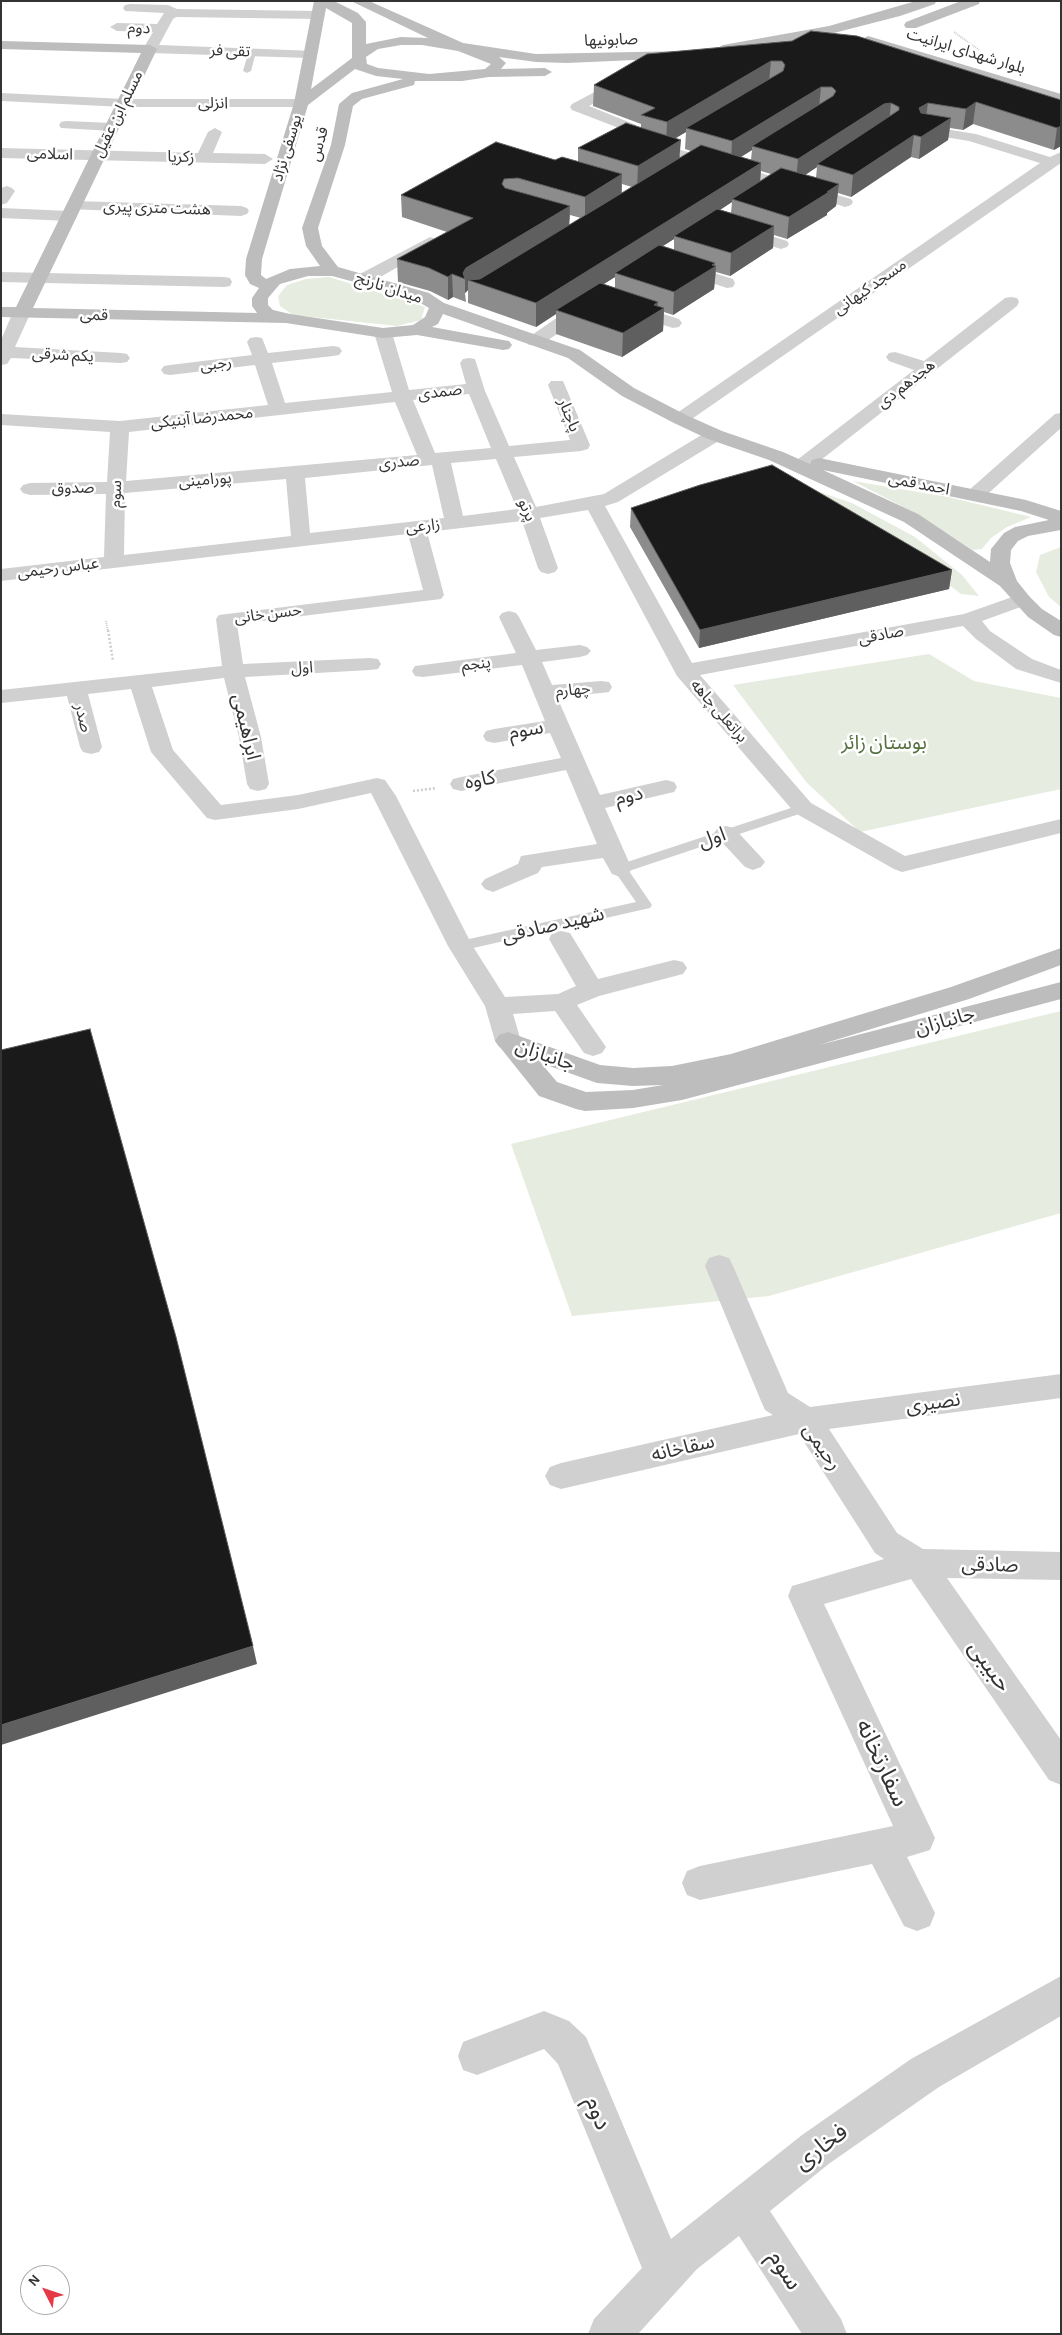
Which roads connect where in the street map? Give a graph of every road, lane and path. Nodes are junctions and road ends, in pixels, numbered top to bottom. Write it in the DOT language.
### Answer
graph roads {
  1 [pos="358,1"];
  2 [pos="930,1"];
  3 [pos="974,1"];
  4 [pos="320,6"];
  5 [pos="130,8"];
  6 [pos="955,8"];
  7 [pos="174,13"];
  8 [pos="857,23"];
  9 [pos="117,27"];
  10 [pos="161,28"];
  11 [pos="830,30"];
  12 [pos="891,31"];
  13 [pos="852,40"];
  14 [pos="1,45"];
  15 [pos="460,47"];
  16 [pos="150,49"];
  17 [pos="252,52"];
  18 [pos="987,52"];
  19 [pos="912,53"];
  20 [pos="310,54"];
  21 [pos="358,58"];
  22 [pos="247,71"];
  23 [pos="489,73"];
  24 [pos="429,78"];
  25 [pos="627,79"];
  26 [pos="1,97"];
  27 [pos="1061,98"];
  28 [pos="301,102"];
  29 [pos="124,103"];
  30 [pos="66,125"];
  31 [pos="112,127"];
  32 [pos="925,130"];
  33 [pos="215,132"];
  34 [pos="683,142"];
  35 [pos="666,152"];
  36 [pos="1,153"];
  37 [pos="98,156"];
  38 [pos="203,158"];
  39 [pos="264,159"];
  40 [pos="1056,159"];
  41 [pos="696,160"];
  42 [pos="750,160"];
  43 [pos="680,170"];
  44 [pos="733,170"];
  45 [pos="814,178"];
  46 [pos="776,183"];
  47 [pos="798,189"];
  48 [pos="760,193"];
  49 [pos="845,202"];
  50 [pos="71,211"];
  51 [pos="241,211"];
  52 [pos="1,213"];
  53 [pos="722,226"];
  54 [pos="435,239"];
  55 [pos="782,244"];
  56 [pos="665,263"];
  57 [pos="332,271"];
  58 [pos="1,277"];
  59 [pos="39,278"];
  60 [pos="364,280"];
  61 [pos="224,282"];
  62 [pos="727,283"];
  63 [pos="264,292"];
  64 [pos="1011,302"];
  65 [pos="438,307"];
  66 [pos="1,312"];
  67 [pos="22,312"];
  68 [pos="187,318"];
  69 [pos="290,319"];
  70 [pos="673,323"];
  71 [pos="417,330"];
  72 [pos="383,333"];
  73 [pos="534,340"];
  74 [pos="259,350"];
  75 [pos="332,351"];
  76 [pos="3,355"];
  77 [pos="895,357"];
  78 [pos="122,358"];
  79 [pos="469,363"];
  80 [pos="926,368"];
  81 [pos="170,370"];
  82 [pos="557,384"];
  83 [pos="477,390"];
  84 [pos="628,392"];
  85 [pos="402,396"];
  86 [pos="278,409"];
  87 [pos="1061,418"];
  88 [pos="1,419"];
  89 [pos="680,419"];
  90 [pos="120,427"];
  91 [pos="715,435"];
  92 [pos="580,445"];
  93 [pos="502,452"];
  94 [pos="434,458"];
  95 [pos="803,464"];
  96 [pos="295,473"];
  97 [pos="116,488"];
  98 [pos="30,489"];
  99 [pos="975,496"];
  100 [pos="594,504"];
  101 [pos="529,514"];
  102 [pos="1061,518"];
  103 [pos="455,522"];
  104 [pos="1061,524"];
  105 [pos="416,526"];
  106 [pos="301,539"];
  107 [pos="114,561"];
  108 [pos="548,568"];
  109 [pos="1,575"];
  110 [pos="1008,582"];
  111 [pos="1022,600"];
  112 [pos="509,617"];
  113 [pos="968,619"];
  114 [pos="106,621"];
  115 [pos="1061,630"];
  116 [pos="580,651"];
  117 [pos="529,657"];
  118 [pos="370,664"];
  119 [pos="233,671"];
  120 [pos="423,671"];
  121 [pos="684,671"];
  122 [pos="1061,677"];
  123 [pos="128,683"];
  124 [pos="601,687"];
  125 [pos="76,688"];
  126 [pos="544,692"];
  127 [pos="1,697"];
  128 [pos="558,725"];
  129 [pos="494,736"];
  130 [pos="91,747"];
  131 [pos="574,762"];
  132 [pos="258,784"];
  133 [pos="461,784"];
  134 [pos="666,787"];
  135 [pos="385,796"];
  136 [pos="592,804"];
  137 [pos="803,808"];
  138 [pos="1061,826"];
  139 [pos="726,833"];
  140 [pos="616,859"];
  141 [pos="753,862"];
  142 [pos="493,884"];
  143 [pos="561,939"];
  144 [pos="460,946"];
  145 [pos="1061,956"];
  146 [pos="674,968"];
  147 [pos="591,989"];
  148 [pos="1061,990"];
  149 [pos="562,1002"];
  150 [pos="498,1006"];
  151 [pos="508,1041"];
  152 [pos="593,1047"];
  153 [pos="719,1266"];
  154 [pos="1061,1386"];
  155 [pos="806,1420"];
  156 [pos="561,1476"];
  157 [pos="918,1563"];
  158 [pos="1061,1566"];
  159 [pos="1061,1769"];
  160 [pos="881,1845"];
  161 [pos="700,1883"];
  162 [pos="917,1913"];
  163 [pos="1061,1995"];
  164 [pos="477,2056"];
  165 [pos="743,2207"];
  166 [pos="665,2274"];
  167 [pos="609,2334"];
  168 [pos="826,2334"];
  1 -- 15 [label="street, صابونیها"];
  2 -- 8 [label="street"];
  3 -- 6 [label="street"];
  4 -- 7 [label="street"];
  4 -- 20 [label="street, یوسفی نژاد"];
  4 -- 21 [label="street"];
  5 -- 7 [label="street"];
  6 -- 12 [label="street"];
  6 -- 18 [label="path"];
  7 -- 10 [label="street"];
  8 -- 11 [label="street"];
  8 -- 12 [label="street, بلوار شهدای ایرانیت"];
  9 -- 10 [label="street, دوم"];
  10 -- 16 [label="street"];
  11 -- 13 [label="street, بلوار شهدای ایرانیت"];
  11 -- 13 [label="street"];
  12 -- 13 [label="street"];
  12 -- 19 [label="street, بلوار شهدای ایرانیت"];
  13 -- 19 [label="street, بلوار شهدای ایرانیت"];
  14 -- 16 [label="street, مسلم ابن عقیل"];
  15 -- 21 [label="street"];
  15 -- 23 [label="street"];
  15 -- 23 [label="street, صابونیها"];
  16 -- 17 [label="street, تقی فر"];
  16 -- 29 [label="street, مسلم ابن عقیل"];
  17 -- 20 [label="street, تقی فر"];
  17 -- 22 [label="lane"];
  19 -- 27 [label="street, بلوار شهدای ایرانیت"];
  20 -- 28 [label="street, یوسفی نژاد"];
  21 -- 24 [label="street"];
  21 -- 28 [label="street"];
  23 -- 24 [label="street, صابونیها"];
  24 -- 57 [label="street, قدس"];
  25 -- 35 [label="street"];
  26 -- 29 [label="street, انزلی"];
  28 -- 29 [label="street, انزلی"];
  28 -- 63 [label="street, یوسفی نژاد"];
  29 -- 31 [label="street, مسلم ابن عقیل"];
  30 -- 31 [label="street"];
  31 -- 37 [label="street, مسلم ابن عقیل"];
  32 -- 40 [label="street"];
  33 -- 38 [label="street"];
  34 -- 35 [label="street"];
  35 -- 41 [label="street"];
  36 -- 37 [label="street, اسلامی"];
  37 -- 38 [label="street, زکریا"];
  37 -- 50 [label="street, مسلم ابن عقیل"];
  38 -- 39 [label="street, زکریا"];
  40 -- 89 [label="street, مسجد کیهانی"];
  41 -- 43 [label="street"];
  41 -- 44 [label="street"];
  42 -- 44 [label="street"];
  44 -- 46 [label="street"];
  45 -- 47 [label="street"];
  46 -- 47 [label="street"];
  46 -- 48 [label="street"];
  47 -- 49 [label="street"];
  50 -- 51 [label="street, هشت متری پیری"];
  50 -- 52 [label="street, هشت متری پیری"];
  50 -- 59 [label="street, مسلم ابن عقیل"];
  53 -- 55 [label="street"];
  54 -- 60 [label="street"];
  56 -- 62 [label="street"];
  57 -- 60 [label="street, میدان نارنج"];
  57 -- 63 [label="street, میدان نارنج"];
  58 -- 59 [label="street"];
  59 -- 61 [label="street"];
  59 -- 67 [label="street, مسلم ابن عقیل"];
  60 -- 65 [label="street, میدان نارنج"];
  63 -- 68 [label="street"];
  63 -- 69 [label="street, میدان نارنج"];
  64 -- 80 [label="street, هجدهم دی"];
  65 -- 71 [label="street, میدان نارنج"];
  65 -- 73 [label="street"];
  66 -- 67 [label="street, قمی"];
  67 -- 68 [label="street, قمی"];
  67 -- 76 [label="street"];
  68 -- 69 [label="street, قمی"];
  69 -- 72 [label="street, میدان نارنج"];
  70 -- 73 [label="street"];
  71 -- 72 [label="street, میدان نارنج"];
  71 -- 84 [label="street"];
  72 -- 85 [label="street"];
  73 -- 84 [label="street"];
  74 -- 75 [label="street, رجبی"];
  74 -- 81 [label="street, رجبی"];
  74 -- 86 [label="street"];
  76 -- 78 [label="street, یکم شرقی"];
  77 -- 80 [label="street"];
  79 -- 83 [label="street, صمدی"];
  80 -- 95 [label="street, هجدهم دی"];
  82 -- 92 [label="street, پاچنار"];
  83 -- 85 [label="street, صمدی"];
  83 -- 93 [label="street, صمدی"];
  84 -- 89 [label="street, احمد قمی"];
  85 -- 86 [label="street, محمدرضا آبنیکی"];
  85 -- 94 [label="street"];
  86 -- 90 [label="street, محمدرضا آبنیکی"];
  87 -- 99 [label="street"];
  88 -- 90 [label="street, محمدرضا آبنیکی"];
  89 -- 91 [label="street, احمد قمی"];
  90 -- 97 [label="street, سوم"];
  91 -- 95 [label="street, احمد قمی"];
  91 -- 100 [label="street, زارعی"];
  92 -- 93 [label="street, صدری"];
  93 -- 94 [label="street, صدری"];
  93 -- 101 [label="street, پرتو"];
  94 -- 96 [label="street, صدری"];
  94 -- 103 [label="street"];
  95 -- 99 [label="street, احمد قمی"];
  95 -- 110 [label="street, احمد قمی"];
  96 -- 97 [label="street, پورامینی"];
  96 -- 106 [label="street"];
  97 -- 98 [label="street, صدوق"];
  97 -- 107 [label="street, سوم"];
  99 -- 102 [label="street, احمد قمی"];
  100 -- 101 [label="street, زارعی"];
  100 -- 121 [label="street, براتعلی چاهه"];
  101 -- 103 [label="street, زارعی"];
  101 -- 108 [label="street, پرتو"];
  103 -- 105 [label="street, زارعی"];
  104 -- 110 [label="street"];
  105 -- 106 [label="street, زارعی"];
  105 -- 119 [label="street, حسن خانی"];
  106 -- 107 [label="street, زارعی"];
  107 -- 109 [label="street, عباس رحیمی"];
  110 -- 111 [label="street"];
  111 -- 113 [label="street, صادقی"];
  111 -- 115 [label="street"];
  112 -- 117 [label="street"];
  113 -- 121 [label="street, صادقی"];
  113 -- 122 [label="street"];
  114 -- 123 [label="path"];
  116 -- 117 [label="street, پنجم"];
  117 -- 120 [label="street, پنجم"];
  117 -- 126 [label="street"];
  118 -- 119 [label="street, اول"];
  119 -- 123 [label="street"];
  119 -- 132 [label="street, ابراهیمی"];
  121 -- 137 [label="street, براتعلی چاهه"];
  123 -- 125 [label="street"];
  123 -- 135 [label="street"];
  124 -- 126 [label="street, چهارم"];
  125 -- 127 [label="street"];
  125 -- 130 [label="street, صدر"];
  126 -- 128 [label="street"];
  128 -- 129 [label="street, سوم"];
  128 -- 131 [label="street"];
  131 -- 133 [label="street, کاوه"];
  131 -- 136 [label="street"];
  133 -- 135 [label="path, کاوه"];
  134 -- 136 [label="street, دوم"];
  135 -- 144 [label="street"];
  136 -- 140 [label="street"];
  137 -- 138 [label="street, براتعلی چاهه"];
  137 -- 139 [label="lane, اول"];
  139 -- 140 [label="lane, اول"];
  139 -- 141 [label="street"];
  140 -- 142 [label="street, اول"];
  140 -- 144 [label="lane, شهید صادقی"];
  143 -- 147 [label="street"];
  144 -- 150 [label="street"];
  145 -- 151 [label="street, جانبازان"];
  146 -- 147 [label="street"];
  147 -- 149 [label="street"];
  148 -- 151 [label="street, جانبازان"];
  149 -- 150 [label="street"];
  149 -- 152 [label="street"];
  150 -- 151 [label="street"];
  153 -- 155 [label="street, رحیمی"];
  154 -- 155 [label="street, نصیری"];
  155 -- 156 [label="street, سقاخانه"];
  155 -- 157 [label="street, رحیمی"];
  157 -- 158 [label="street, صادقی"];
  157 -- 159 [label="street, حبیبی"];
  157 -- 160 [label="street, سفارتخانه"];
  160 -- 161 [label="street, سفارتخانه"];
  160 -- 162 [label="street"];
  163 -- 165 [label="street, فخاری"];
  164 -- 166 [label="street, دوم"];
  165 -- 166 [label="street, فخاری"];
  165 -- 168 [label="street, سوم"];
  166 -- 167 [label="street, فخاری"];
}
